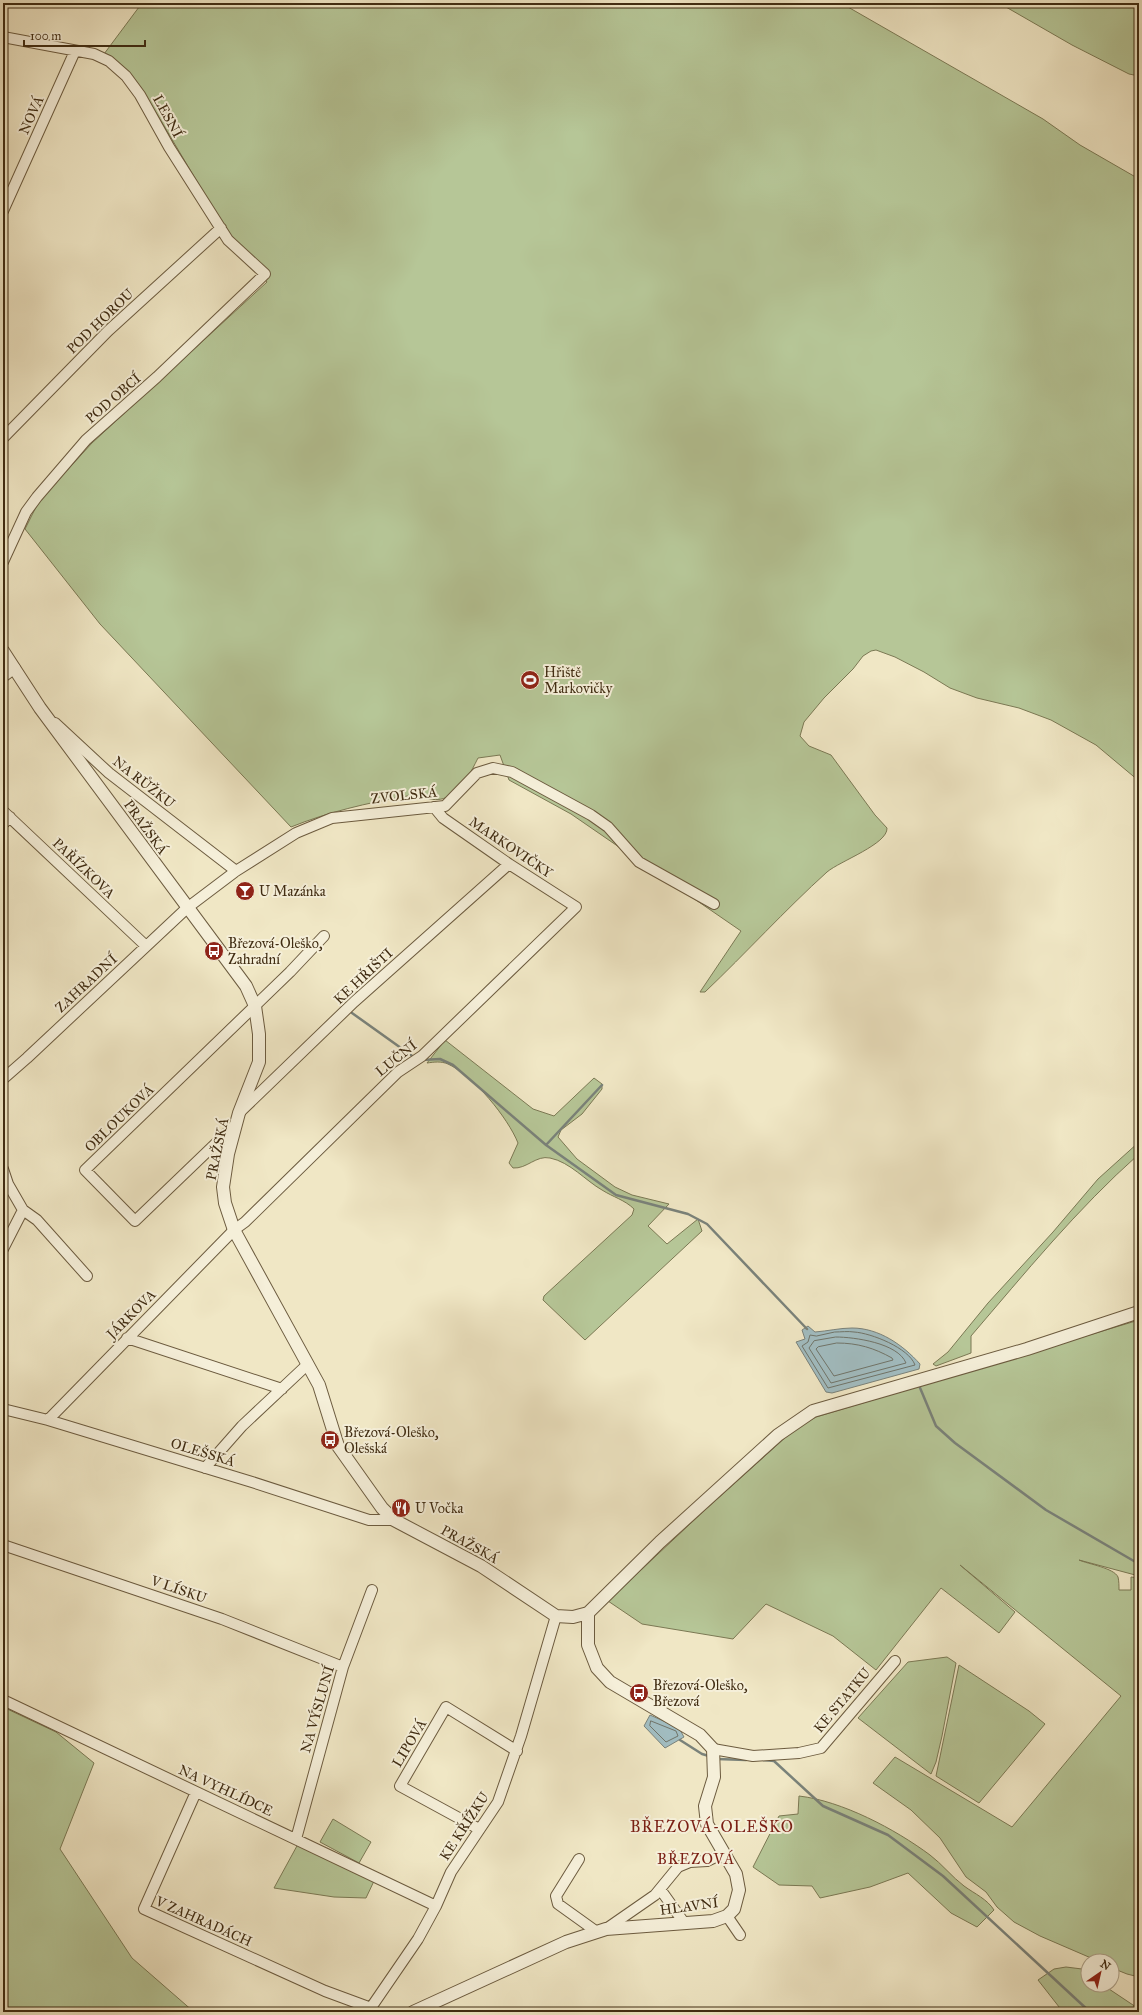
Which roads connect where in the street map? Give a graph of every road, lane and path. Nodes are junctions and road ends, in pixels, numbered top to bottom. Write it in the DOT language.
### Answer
graph roads {
  1 [pos="3,37"];
  2 [pos="75,51"];
  3 [pos="3,212"];
  4 [pos="221,228"];
  5 [pos="265,274"];
  6 [pos="3,438"];
  7 [pos="3,562"];
  8 [pos="3,651"];
  9 [pos="15,668"];
  10 [pos="3,677"];
  11 [pos="40,708"];
  12 [pos="434,807"];
  13 [pos="5,817"];
  14 [pos="509,864"];
  15 [pos="236,871"];
  16 [pos="714,904"];
  17 [pos="576,907"];
  18 [pos="187,908"];
  19 [pos="324,936"];
  20 [pos="146,946"];
  21 [pos="255,1006"];
  22 [pos="3,1079"];
  23 [pos="238,1118"];
  24 [pos="3,1169"];
  25 [pos="23,1210"];
  26 [pos="234,1230"];
  27 [pos="3,1248"];
  28 [pos="87,1276"];
  29 [pos="1139,1312"];
  30 [pos="127,1338"];
  31 [pos="308,1364"];
  32 [pos="282,1389"];
  33 [pos="3,1409"];
  34 [pos="48,1420"];
  35 [pos="205,1468"];
  36 [pos="394,1520"];
  37 [pos="3,1545"];
  38 [pos="372,1590"];
  39 [pos="588,1613"];
  40 [pos="556,1616"];
  41 [pos="895,1661"];
  42 [pos="343,1667"];
  43 [pos="3,1700"];
  44 [pos="713,1749"];
  45 [pos="517,1751"];
  46 [pos="196,1792"];
  47 [pos="479,1829"];
  48 [pos="296,1839"];
  49 [pos="724,1853"];
  50 [pos="579,1859"];
  51 [pos="660,1889"];
  52 [pos="436,1906"];
  53 [pos="727,1916"];
  54 [pos="685,1924"];
  55 [pos="602,1930"];
  56 [pos="740,1935"];
  57 [pos="369,2010"];
  58 [pos="413,2012"];
  1 -- 2 [label="street, LESNÍ"];
  2 -- 3 [label="street, NOVÁ"];
  2 -- 4 [label="street, LESNÍ"];
  4 -- 5 [label="street, LESNÍ"];
  4 -- 6 [label="street, POD HOROU"];
  5 -- 7 [label="street, POD OBCÍ"];
  8 -- 9 [label="street, PRAŽSKÁ"];
  9 -- 10 [label="street"];
  9 -- 11 [label="street, PRAŽSKÁ"];
  11 -- 15 [label="street, NA RŮŽKU"];
  11 -- 18 [label="street, PRAŽSKÁ"];
  12 -- 14 [label="street, MARKOVIČKY"];
  12 -- 15 [label="street, ZVOLSKÁ"];
  12 -- 16 [label="street, ZVOLSKÁ"];
  13 -- 20 [label="street, PAŘÍZKOVA"];
  14 -- 17 [label="street, MARKOVIČKY"];
  14 -- 23 [label="street, KE HŘIŠTI"];
  15 -- 18 [label="street, ZVOLSKÁ"];
  17 -- 26 [label="street, LUČNÍ"];
  18 -- 20 [label="street, ZAHRADNÍ"];
  18 -- 21 [label="street, PRAŽSKÁ"];
  19 -- 21 [label="street"];
  20 -- 22 [label="street, ZAHRADNÍ"];
  21 -- 23 [label="street, PRAŽSKÁ"];
  21 -- 23 [label="street, OBLOUKOVÁ"];
  23 -- 26 [label="street, PRAŽSKÁ"];
  24 -- 25 [label="street"];
  25 -- 27 [label="street"];
  25 -- 28 [label="street"];
  26 -- 30 [label="street, JÁRKOVA"];
  26 -- 31 [label="street, PRAŽSKÁ"];
  29 -- 39 [label="street"];
  30 -- 32 [label="street"];
  30 -- 34 [label="street, JÁRKOVA"];
  31 -- 32 [label="street"];
  31 -- 36 [label="street, PRAŽSKÁ"];
  32 -- 35 [label="street"];
  33 -- 34 [label="street, OLEŠSKÁ"];
  34 -- 35 [label="street, OLEŠSKÁ"];
  35 -- 36 [label="street, OLEŠSKÁ"];
  36 -- 40 [label="street, PRAŽSKÁ"];
  37 -- 42 [label="street, V LÍSKU"];
  38 -- 42 [label="street, NA VÝSLUNÍ"];
  39 -- 40 [label="street"];
  39 -- 44 [label="street"];
  40 -- 45 [label="street, KE KŘÍŽKU"];
  41 -- 44 [label="street, KE STATKU"];
  42 -- 48 [label="street, NA VÝSLUNÍ"];
  43 -- 46 [label="street, NA VYHLÍDCE"];
  44 -- 49 [label="street, HLAVNÍ"];
  45 -- 47 [label="street, KE KŘÍŽKU"];
  45 -- 47 [label="street, LIPOVÁ"];
  46 -- 48 [label="street, NA VYHLÍDCE"];
  46 -- 57 [label="street, V ZAHRADÁCH"];
  47 -- 52 [label="street, KE KŘÍŽKU"];
  48 -- 52 [label="street, NA VYHLÍDCE"];
  49 -- 51 [label="street"];
  49 -- 53 [label="street, HLAVNÍ"];
  50 -- 55 [label="street"];
  51 -- 54 [label="street"];
  51 -- 55 [label="street"];
  52 -- 57 [label="street, KE KŘÍŽKU"];
  53 -- 54 [label="street, HLAVNÍ"];
  53 -- 56 [label="street"];
  54 -- 55 [label="street, HLAVNÍ"];
  55 -- 58 [label="street, HLAVNÍ"];
}
